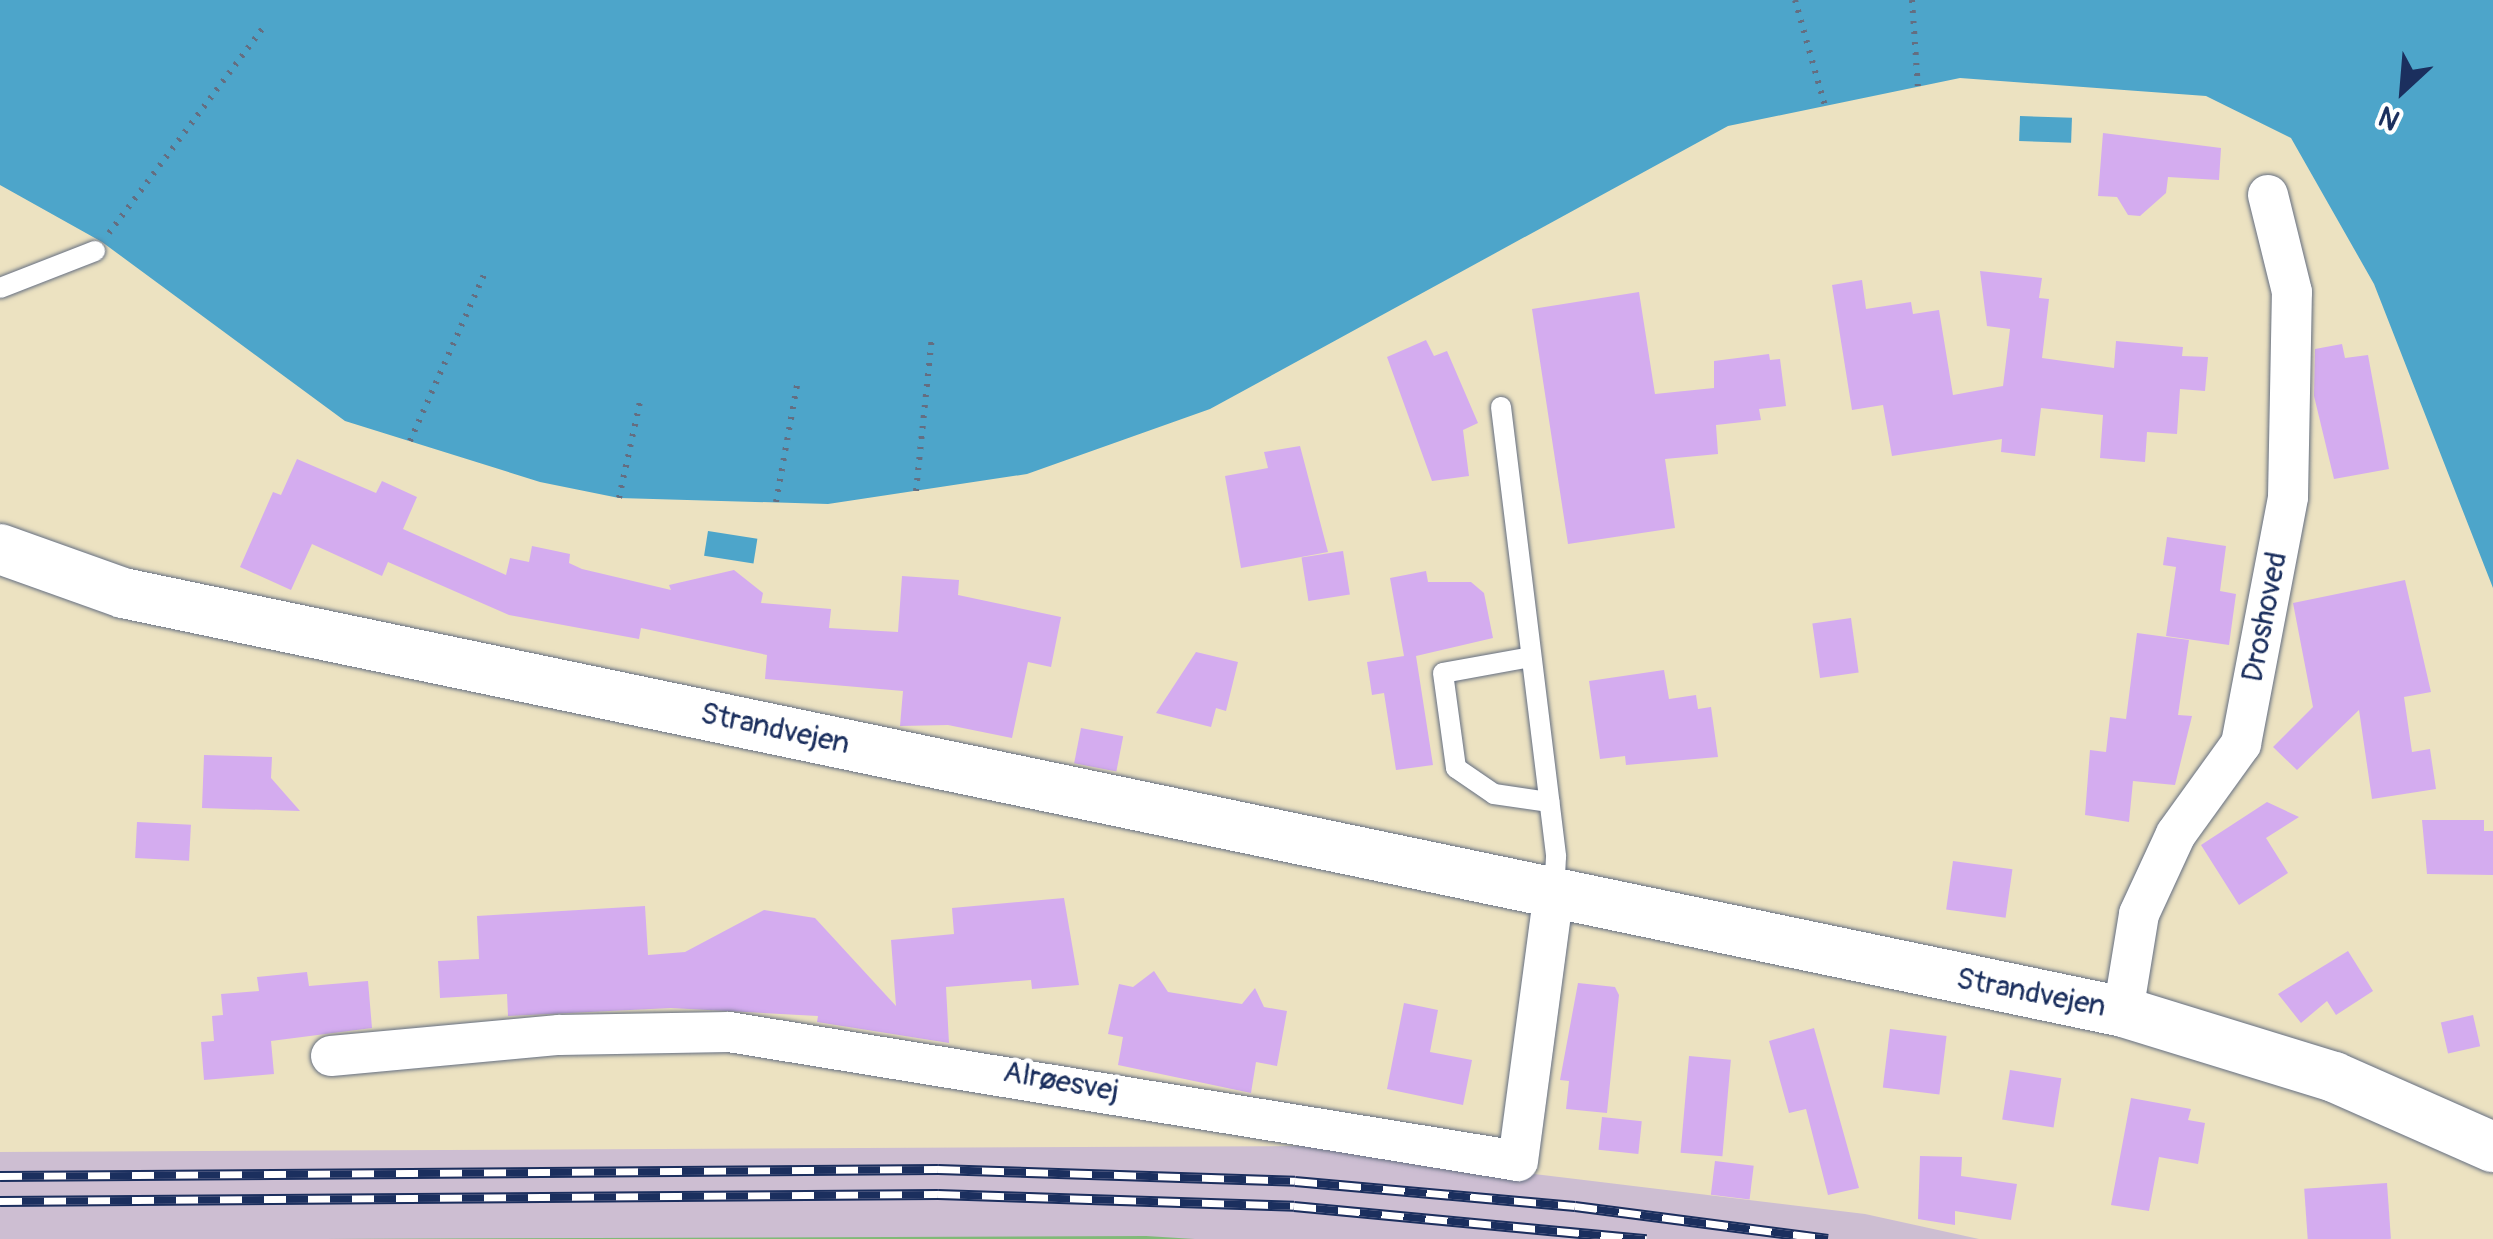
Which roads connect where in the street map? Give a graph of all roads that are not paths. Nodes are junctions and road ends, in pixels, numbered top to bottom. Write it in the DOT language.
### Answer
graph roads {
  1 [pos="2268,196"];
  2 [pos="98,246"];
  3 [pos="0,288"];
  4 [pos="1501,407"];
  5 [pos="0,549"];
  6 [pos="1531,657"];
  7 [pos="1549,802"];
  8 [pos="1554,891"];
  9 [pos="2123,1012"];
  10 [pos="331,1056"];
  11 [pos="2493,1147"];
  1 -- 9 [label="street, Droshoved"];
  2 -- 3 [label="lane"];
  4 -- 6 [label="lane"];
  5 -- 8 [label="street, Strandvejen"];
  6 -- 7 [label="lane"];
  6 -- 7 [label="lane"];
  7 -- 8 [label="lane"];
  8 -- 9 [label="street, Strandvejen"];
  8 -- 10 [label="street, Alrøesvej"];
  9 -- 11 [label="street, Strandvejen"];
}
